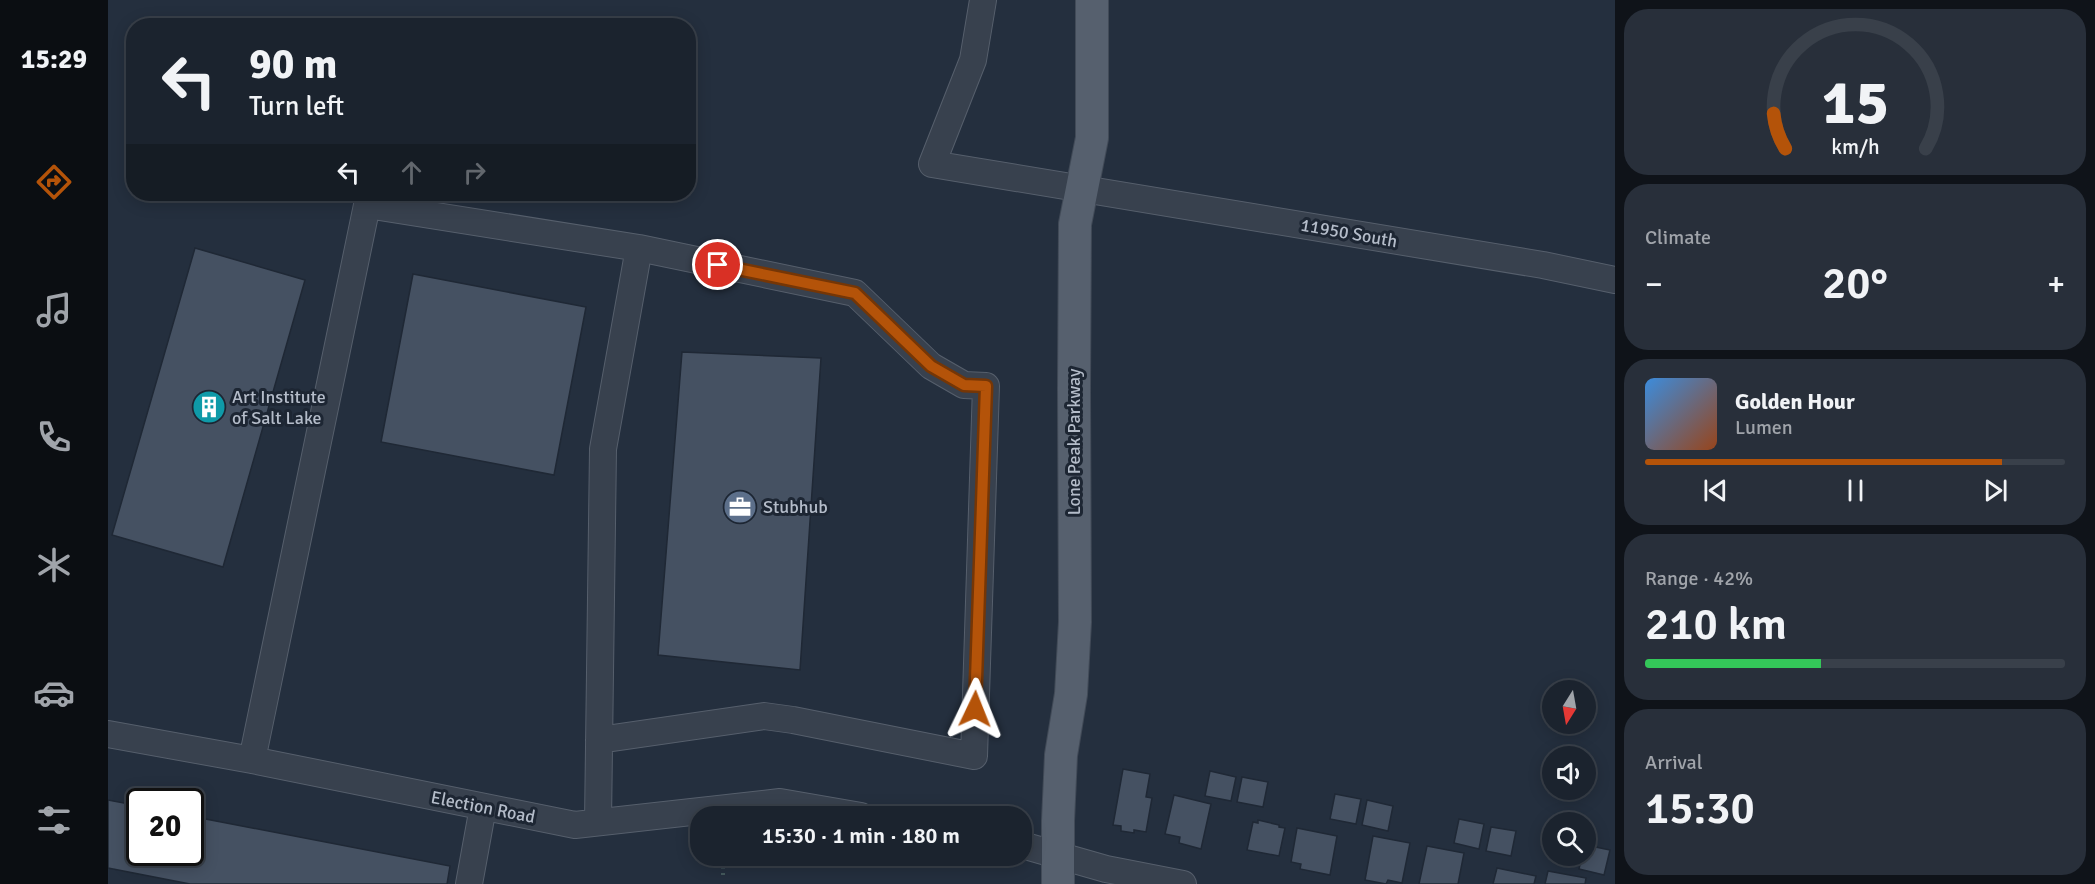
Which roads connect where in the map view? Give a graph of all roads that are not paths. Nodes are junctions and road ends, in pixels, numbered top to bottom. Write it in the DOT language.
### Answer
graph roads {
  1 [pos="983,0"];
  2 [pos="1092,0"];
  3 [pos="1082,188"];
  4 [pos="639,248"];
  5 [pos="1615,279"];
  6 [pos="108,734"];
  7 [pos="599,740"];
  8 [pos="252,760"];
  9 [pos="744,806"];
  10 [pos="803,806"];
  11 [pos="483,807"];
  12 [pos="690,812"];
  13 [pos="598,822"];
  14 [pos="1032,852"];
  15 [pos="1058,870"];
  16 [pos="469,884"];
  17 [pos="1184,884"];
  1 -- 3 [label="street, 11950 South"];
  2 -- 3 [label="main road, Lone Peak Parkway"];
  3 -- 5 [label="street, 11950 South"];
  3 -- 15 [label="main road, Lone Peak Parkway"];
  4 -- 7 [label="street"];
  4 -- 7 [label="street"];
  4 -- 8 [label="street"];
  6 -- 8 [label="street, Election Road"];
  7 -- 13 [label="street"];
  8 -- 11 [label="street, Election Road"];
  9 -- 10 [label="street, Election Road"];
  11 -- 13 [label="street, Election Road"];
  11 -- 16 [label="street"];
  12 -- 13 [label="street, Election Road"];
  14 -- 15 [label="street"];
  15 -- 17 [label="street"];
}
